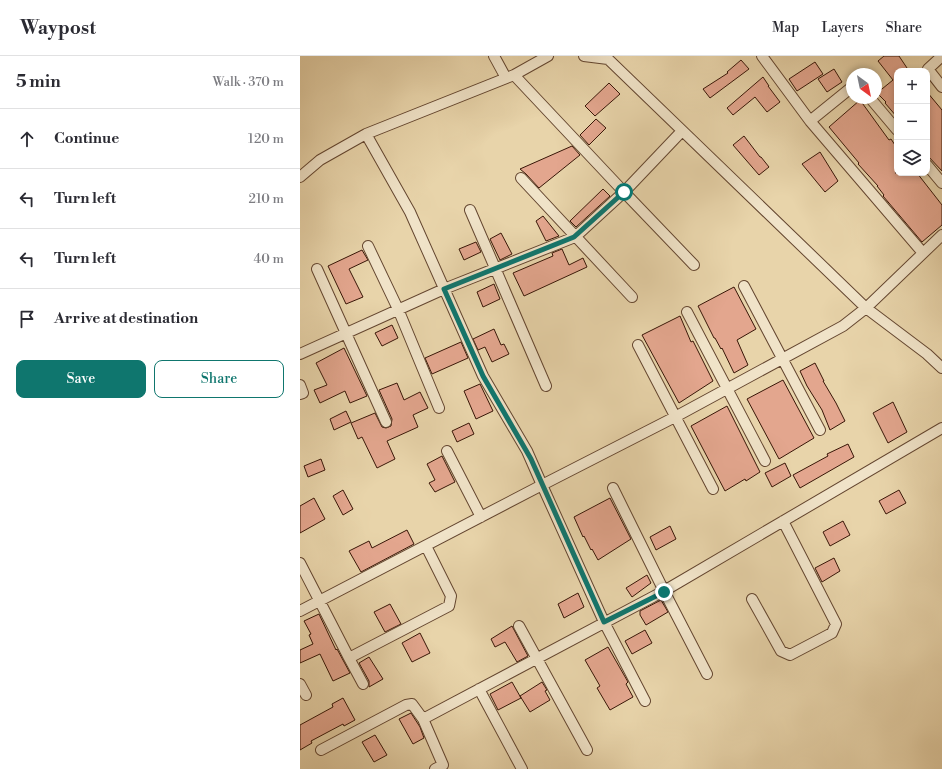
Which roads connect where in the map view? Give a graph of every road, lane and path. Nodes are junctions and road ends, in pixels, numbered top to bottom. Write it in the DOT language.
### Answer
graph roads {
  1 [pos="494,56"];
  2 [pos="548,56"];
  3 [pos="584,56"];
  4 [pos="762,56"];
  5 [pos="942,56"];
  6 [pos="510,77"];
  7 [pos="942,87"];
  8 [pos="846,92"];
  9 [pos="875,104"];
  10 [pos="810,121"];
  11 [pos="894,126"];
  12 [pos="682,131"];
  13 [pos="366,134"];
  14 [pos="930,169"];
  15 [pos="300,177"];
  16 [pos="521,178"];
  17 [pos="942,183"];
  18 [pos="624,192"];
  19 [pos="470,210"];
  20 [pos="942,235"];
  21 [pos="574,237"];
  22 [pos="368,246"];
  23 [pos="923,253"];
  24 [pos="694,265"];
  25 [pos="317,269"];
  26 [pos="495,269"];
  27 [pos="744,286"];
  28 [pos="444,289"];
  29 [pos="632,297"];
  30 [pos="866,308"];
  31 [pos="398,310"];
  32 [pos="687,312"];
  33 [pos="347,333"];
  34 [pos="638,345"];
  35 [pos="300,354"];
  36 [pos="782,359"];
  37 [pos="942,368"];
  38 [pos="300,385"];
  39 [pos="546,386"];
  40 [pos="727,390"];
  41 [pos="300,394"];
  42 [pos="440,408"];
  43 [pos="675,417"];
  44 [pos="386,422"];
  45 [pos="942,428"];
  46 [pos="820,430"];
  47 [pos="447,451"];
  48 [pos="765,461"];
  49 [pos="542,486"];
  50 [pos="613,488"];
  51 [pos="713,489"];
  52 [pos="480,517"];
  53 [pos="783,521"];
  54 [pos="426,546"];
  55 [pos="300,563"];
  56 [pos="664,592"];
  57 [pos="752,599"];
  58 [pos="320,601"];
  59 [pos="300,611"];
  60 [pos="604,622"];
  61 [pos="519,626"];
  62 [pos="349,658"];
  63 [pos="537,658"];
  64 [pos="707,674"];
  65 [pos="300,684"];
  66 [pos="363,684"];
  67 [pos="479,689"];
  68 [pos="306,695"];
  69 [pos="645,701"];
  70 [pos="423,719"];
  71 [pos="321,750"];
  72 [pos="587,750"];
  73 [pos="435,769"];
  74 [pos="522,769"];
  1 -- 6 [label="street"];
  2 -- 6 [label="street"];
  3 -- 12 [label="street"];
  4 -- 10 [label="street"];
  5 -- 7 [label="street"];
  6 -- 13 [label="street"];
  6 -- 18 [label="street"];
  8 -- 10 [label="street"];
  9 -- 11 [label="street"];
  10 -- 23 [label="street"];
  12 -- 18 [label="street"];
  12 -- 30 [label="street"];
  13 -- 15 [label="street"];
  13 -- 28 [label="street"];
  14 -- 17 [label="street"];
  16 -- 21 [label="street"];
  18 -- 21 [label="street"];
  18 -- 24 [label="street"];
  19 -- 26 [label="street"];
  20 -- 23 [label="street"];
  21 -- 26 [label="street"];
  21 -- 29 [label="street"];
  22 -- 31 [label="street"];
  23 -- 30 [label="street"];
  25 -- 33 [label="street"];
  26 -- 28 [label="street"];
  26 -- 39 [label="street"];
  27 -- 36 [label="street"];
  28 -- 31 [label="street"];
  28 -- 49 [label="street"];
  30 -- 36 [label="street"];
  30 -- 37 [label="street"];
  31 -- 33 [label="street"];
  31 -- 42 [label="street"];
  32 -- 40 [label="street"];
  33 -- 35 [label="street"];
  33 -- 44 [label="street"];
  34 -- 43 [label="street"];
  36 -- 40 [label="street"];
  36 -- 46 [label="street"];
  38 -- 41 [label="street"];
  40 -- 43 [label="street"];
  40 -- 48 [label="street"];
  43 -- 49 [label="street"];
  43 -- 51 [label="street"];
  45 -- 53 [label="street"];
  47 -- 52 [label="street"];
  49 -- 52 [label="street"];
  49 -- 60 [label="street"];
  50 -- 56 [label="street"];
  52 -- 54 [label="street"];
  53 -- 56 [label="street"];
  53 -- 57 [label="street"];
  54 -- 58 [label="street"];
  54 -- 62 [label="street"];
  55 -- 58 [label="street"];
  56 -- 60 [label="street"];
  56 -- 64 [label="street"];
  58 -- 59 [label="street"];
  58 -- 62 [label="street"];
  60 -- 63 [label="street"];
  60 -- 69 [label="street"];
  61 -- 63 [label="street"];
  62 -- 66 [label="street"];
  63 -- 67 [label="street"];
  63 -- 72 [label="street"];
  65 -- 68 [label="street"];
  67 -- 70 [label="street"];
  67 -- 74 [label="street"];
  70 -- 71 [label="street"];
  70 -- 73 [label="street"];
}
